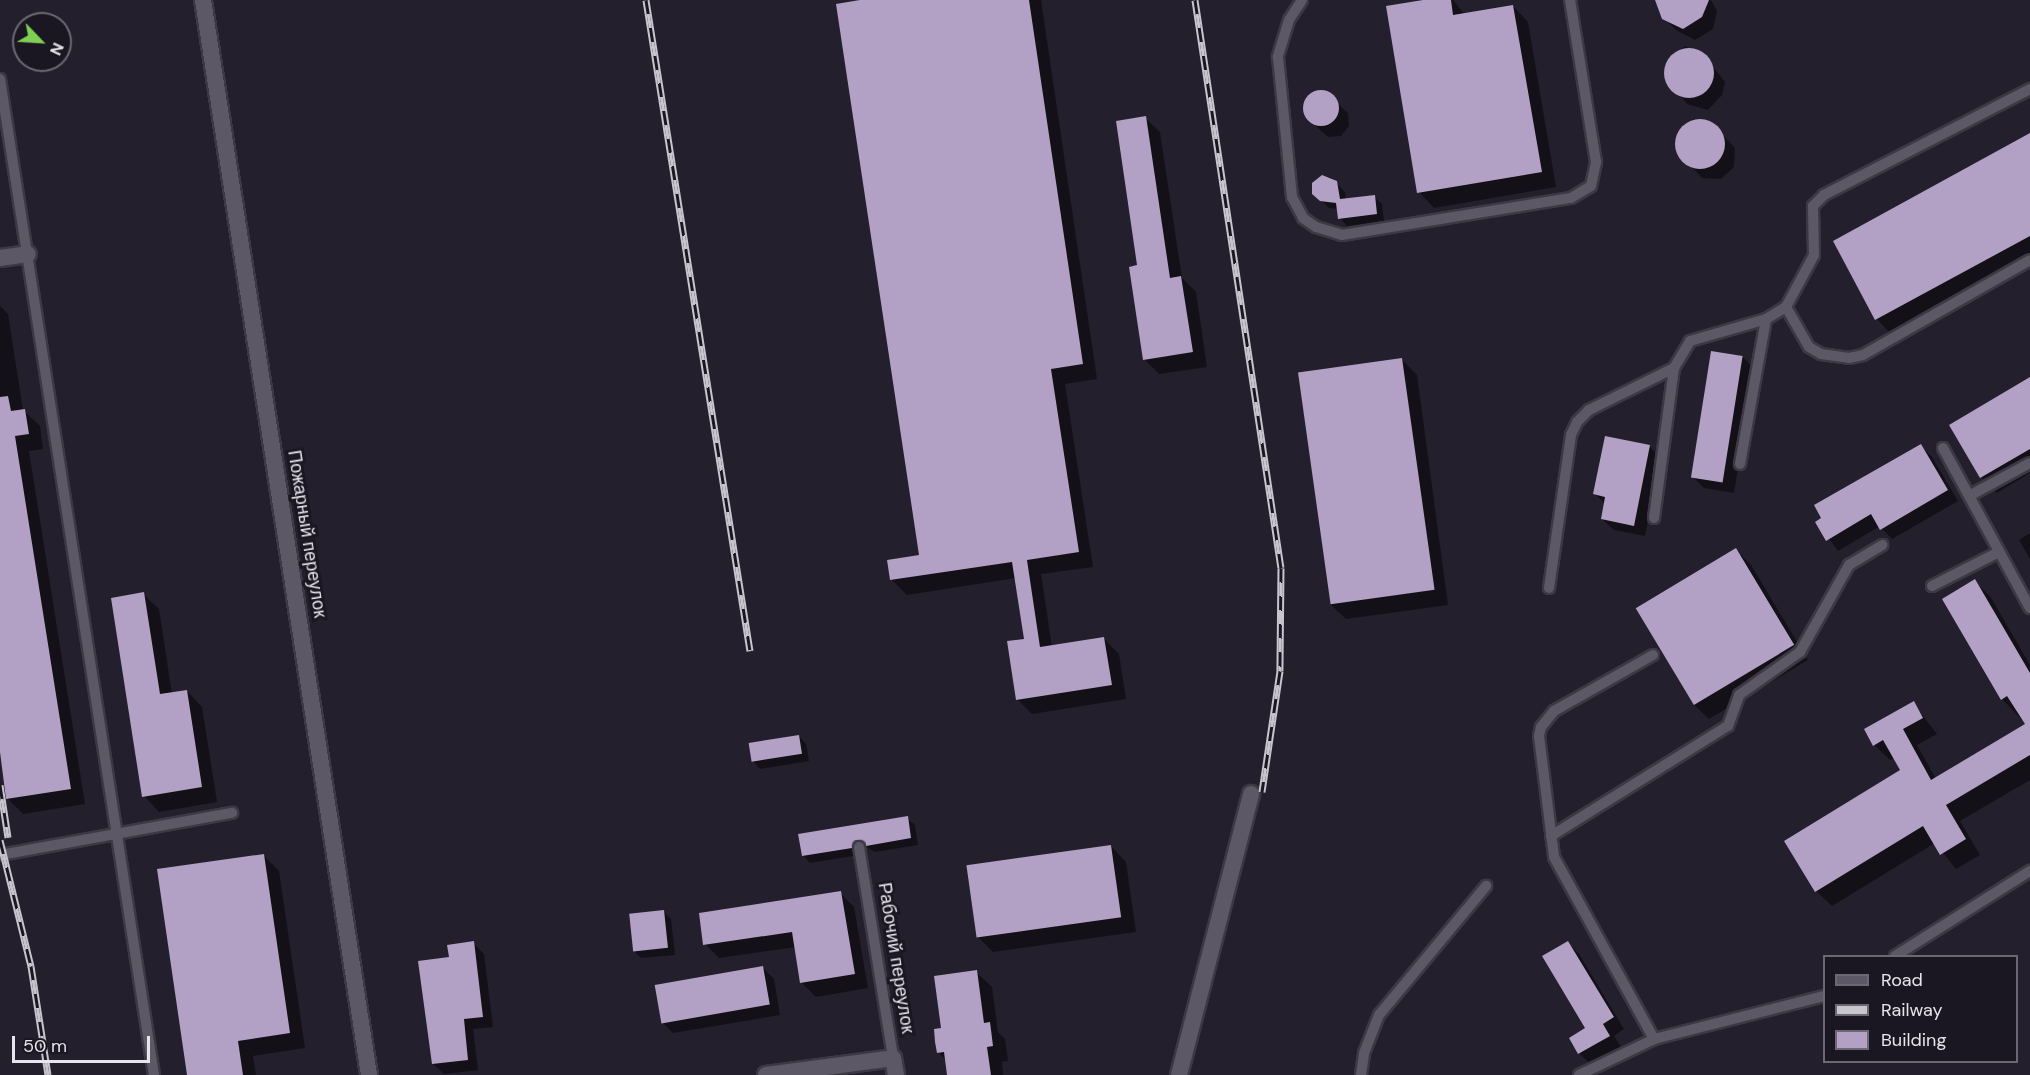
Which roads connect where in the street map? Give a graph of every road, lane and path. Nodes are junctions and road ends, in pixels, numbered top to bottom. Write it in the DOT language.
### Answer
graph roads {
  1 [pos="203,0"];
  2 [pos="1302,0"];
  3 [pos="1570,0"];
  4 [pos="0,79"];
  5 [pos="2030,88"];
  6 [pos="28,254"];
  7 [pos="0,258"];
  8 [pos="2030,260"];
  9 [pos="1786,307"];
  10 [pos="1766,319"];
  11 [pos="1674,368"];
  12 [pos="1943,448"];
  13 [pos="2030,463"];
  14 [pos="1740,464"];
  15 [pos="1969,496"];
  16 [pos="1654,518"];
  17 [pos="1882,545"];
  18 [pos="2000,552"];
  19 [pos="1932,586"];
  20 [pos="1549,588"];
  21 [pos="2030,608"];
  22 [pos="1653,654"];
  23 [pos="1251,794"];
  24 [pos="232,813"];
  25 [pos="116,835"];
  26 [pos="1551,836"];
  27 [pos="859,847"];
  28 [pos="0,855"];
  29 [pos="2030,871"];
  30 [pos="1486,886"];
  31 [pos="1898,955"];
  32 [pos="1823,996"];
  33 [pos="1654,1040"];
  34 [pos="894,1067"];
  35 [pos="154,1075"];
  36 [pos="369,1075"];
  37 [pos="766,1075"];
  38 [pos="1179,1075"];
  39 [pos="1361,1075"];
  40 [pos="1579,1075"];
  1 -- 36 [label="street, Пожарный переулок"];
  2 -- 3 [label="lane"];
  4 -- 6 [label="lane"];
  5 -- 9 [label="lane"];
  6 -- 7 [label="street"];
  6 -- 25 [label="lane"];
  8 -- 9 [label="lane"];
  9 -- 10 [label="lane"];
  10 -- 11 [label="lane"];
  10 -- 14 [label="lane"];
  11 -- 16 [label="lane"];
  11 -- 20 [label="lane"];
  12 -- 15 [label="lane"];
  13 -- 15 [label="lane"];
  15 -- 18 [label="lane"];
  17 -- 26 [label="lane"];
  18 -- 19 [label="lane"];
  18 -- 21 [label="lane"];
  22 -- 26 [label="lane"];
  23 -- 38 [label="street"];
  24 -- 25 [label="lane"];
  25 -- 28 [label="lane"];
  25 -- 35 [label="lane"];
  26 -- 33 [label="lane"];
  27 -- 34 [label="lane, Рабочий переулок"];
  29 -- 31 [label="lane"];
  30 -- 39 [label="lane"];
  32 -- 33 [label="lane"];
  33 -- 40 [label="lane"];
  34 -- 37 [label="street"];
}
